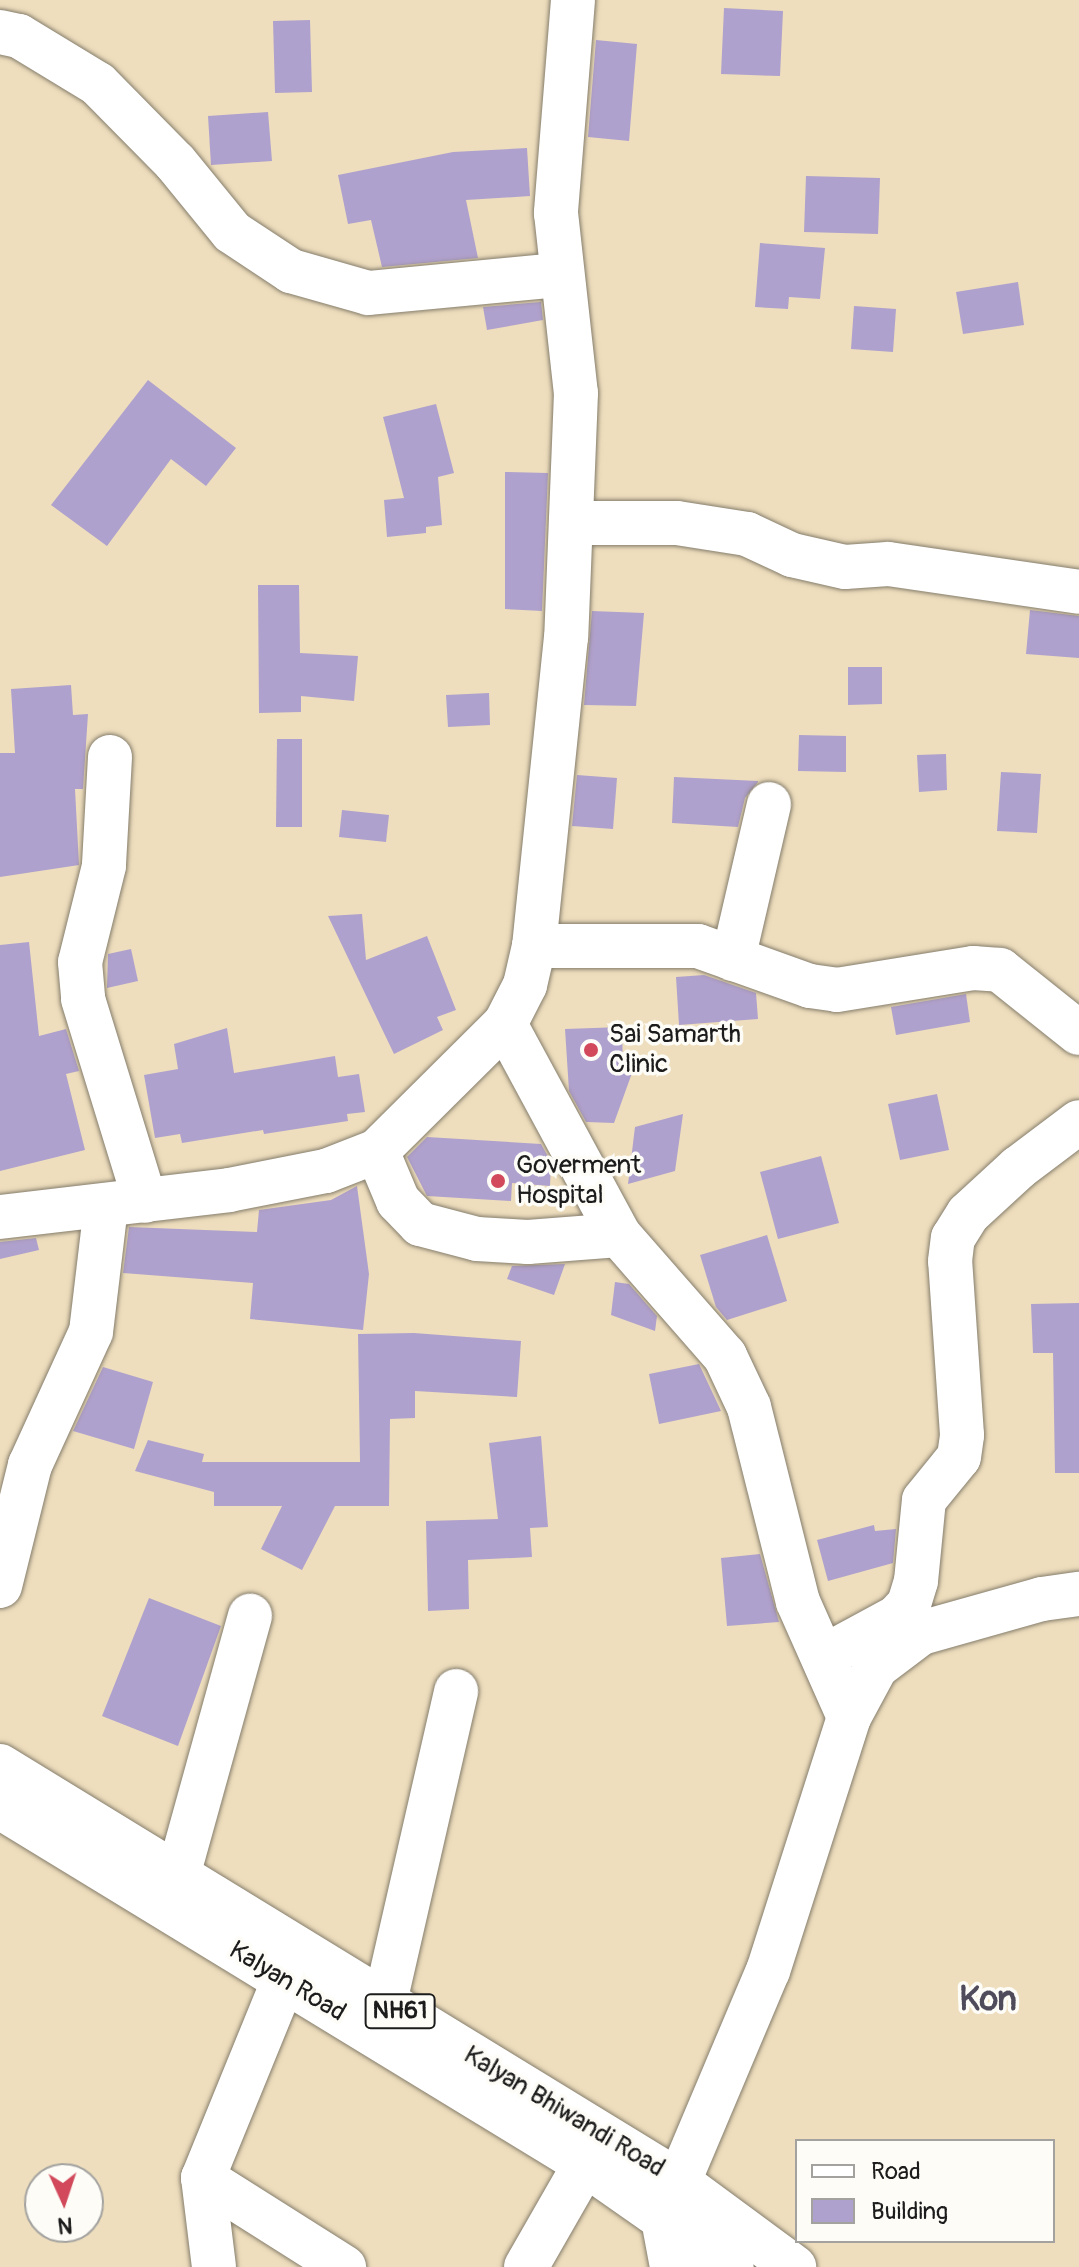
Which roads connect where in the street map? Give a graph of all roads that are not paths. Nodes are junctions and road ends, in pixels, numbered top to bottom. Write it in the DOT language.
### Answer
graph roads {
  1 [pos="573,0"];
  2 [pos="0,32"];
  3 [pos="560,275"];
  4 [pos="573,523"];
  5 [pos="1079,592"];
  6 [pos="110,757"];
  7 [pos="769,804"];
  8 [pos="534,946"];
  9 [pos="733,959"];
  10 [pos="505,1024"];
  11 [pos="1079,1033"];
  12 [pos="1079,1122"];
  13 [pos="377,1151"];
  14 [pos="125,1204"];
  15 [pos="0,1217"];
  16 [pos="619,1235"];
  17 [pos="0,1586"];
  18 [pos="1079,1594"];
  19 [pos="250,1616"];
  20 [pos="823,1657"];
  21 [pos="456,1691"];
  22 [pos="849,1717"];
  23 [pos="0,1766"];
  24 [pos="0,1807"];
  25 [pos="179,1872"];
  26 [pos="284,1980"];
  27 [pos="385,2002"];
  28 [pos="585,2164"];
  29 [pos="203,2178"];
  30 [pos="670,2200"];
  31 [pos="214,2267"];
  32 [pos="344,2267"];
  33 [pos="526,2267"];
  34 [pos="672,2267"];
  35 [pos="732,2267"];
  36 [pos="794,2267"];
  1 -- 3 [label="main road"];
  2 -- 3 [label="main road"];
  3 -- 4 [label="main road"];
  4 -- 5 [label="main road"];
  4 -- 8 [label="main road"];
  6 -- 14 [label="main road"];
  7 -- 9 [label="main road"];
  8 -- 9 [label="main road"];
  8 -- 10 [label="main road"];
  9 -- 11 [label="main road"];
  10 -- 13 [label="main road"];
  10 -- 16 [label="main road"];
  12 -- 20 [label="main road"];
  13 -- 14 [label="main road"];
  13 -- 16 [label="main road"];
  14 -- 15 [label="main road"];
  14 -- 17 [label="main road"];
  16 -- 20 [label="main road"];
  18 -- 22 [label="main road"];
  19 -- 25 [label="main road"];
  20 -- 22 [label="main road"];
  21 -- 27 [label="main road"];
  22 -- 30 [label="main road"];
  23 -- 25 [label="main road, Kalyan Bhiwandi Road / NH61"];
  24 -- 26 [label="main road, Kalyan Road / NH61"];
  25 -- 27 [label="main road, Kalyan Bhiwandi Road / NH61"];
  26 -- 28 [label="main road, Kalyan Road / NH61"];
  26 -- 29 [label="main road"];
  27 -- 30 [label="main road, Kalyan Bhiwandi Road / NH61"];
  28 -- 30 [label="main road, Kalyan Road / NH61"];
  28 -- 33 [label="main road"];
  29 -- 31 [label="main road"];
  29 -- 32 [label="main road"];
  30 -- 34 [label="main road"];
  30 -- 35 [label="main road, Kalyan Road / NH61"];
  30 -- 36 [label="main road, Kalyan Bhiwandi Road / NH61"];
}
